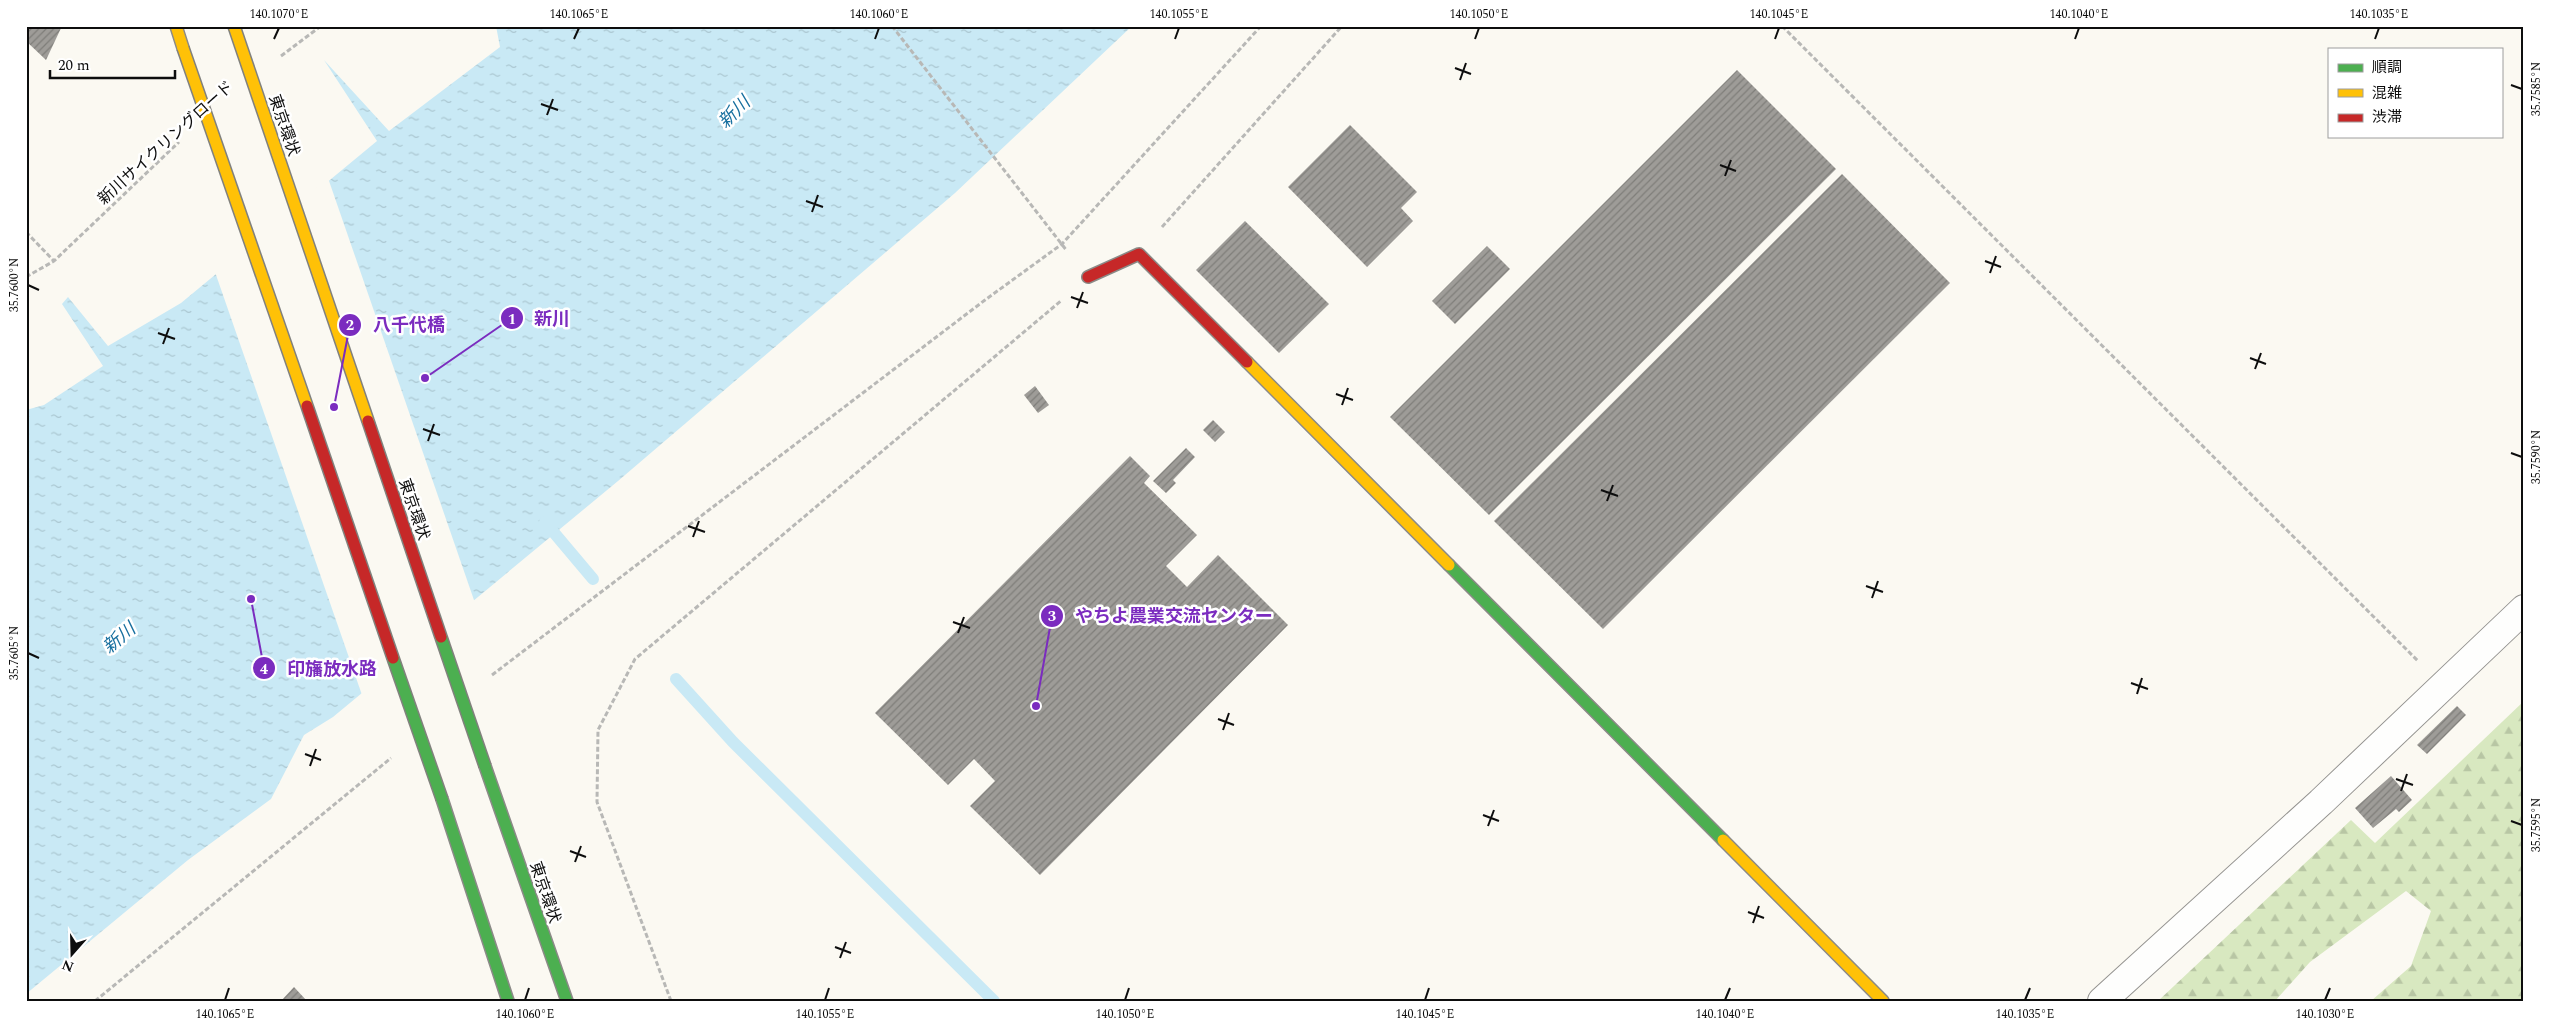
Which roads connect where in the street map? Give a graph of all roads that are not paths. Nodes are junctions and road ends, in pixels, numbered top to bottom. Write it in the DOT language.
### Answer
graph roads {
  1 [pos="176,26"];
  2 [pos="234,26"];
  3 [pos="1088,277"];
  4 [pos="2524,609"];
  5 [pos="508,1001"];
  6 [pos="567,1001"];
  7 [pos="1883,1001"];
  8 [pos="2102,1001"];
  1 -- 5 [label="main road, bridge"];
  2 -- 6 [label="main road, 東京環状, bridge"];
  3 -- 7 [label="main road"];
  4 -- 8 [label="street"];
}
